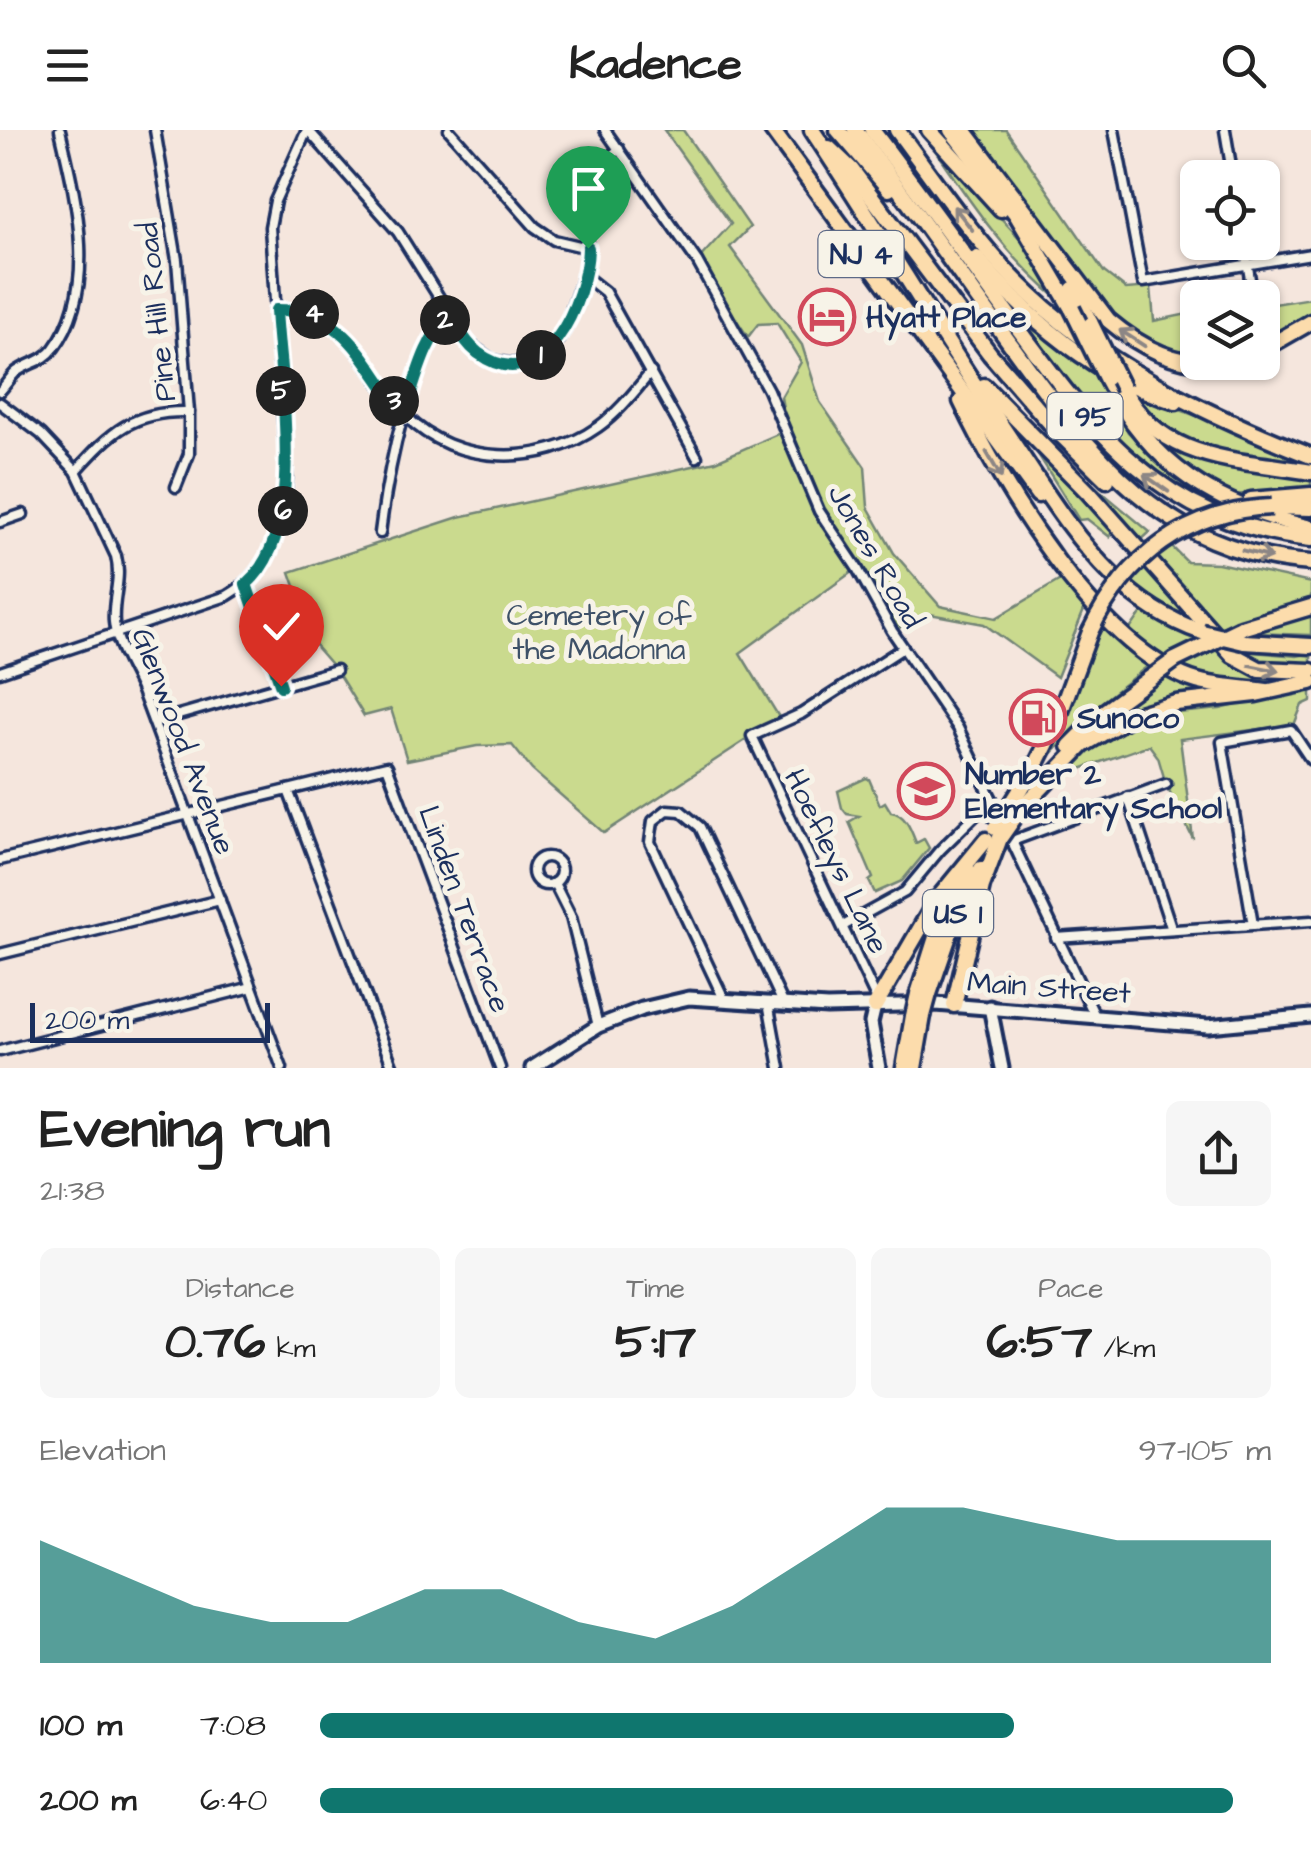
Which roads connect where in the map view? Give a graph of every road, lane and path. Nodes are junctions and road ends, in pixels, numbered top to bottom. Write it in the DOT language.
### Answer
graph roads {
  1 [pos="60,130"];
  2 [pos="154,130"];
  3 [pos="308,130"];
  4 [pos="449,130"];
  5 [pos="605,130"];
  6 [pos="772,130"];
  7 [pos="838,130"];
  8 [pos="855,130"];
  9 [pos="872,130"];
  10 [pos="898,130"];
  11 [pos="930,130"];
  12 [pos="951,130"];
  13 [pos="964,130"];
  14 [pos="1225,130"];
  15 [pos="813,132"];
  16 [pos="1115,133"];
  17 [pos="619,149"];
  18 [pos="1231,160"];
  19 [pos="927,204"];
  20 [pos="930,233"];
  21 [pos="1035,233"];
  22 [pos="588,248"];
  23 [pos="1311,254"];
  24 [pos="1247,260"];
  25 [pos="1248,264"];
  26 [pos="586,277"];
  27 [pos="904,277"];
  28 [pos="1250,280"];
  29 [pos="1027,291"];
  30 [pos="276,310"];
  31 [pos="450,316"];
  32 [pos="1311,322"];
  33 [pos="1280,340"];
  34 [pos="1180,360"];
  35 [pos="651,372"];
  36 [pos="950,378"];
  37 [pos="0,391"];
  38 [pos="0,403"];
  39 [pos="189,412"];
  40 [pos="1210,412"];
  41 [pos="404,414"];
  42 [pos="1311,447"];
  43 [pos="698,456"];
  44 [pos="1311,456"];
  45 [pos="76,471"];
  46 [pos="1311,472"];
  47 [pos="176,487"];
  48 [pos="1311,495"];
  49 [pos="1151,506"];
  50 [pos="1311,508"];
  51 [pos="23,514"];
  52 [pos="0,522"];
  53 [pos="1311,528"];
  54 [pos="380,533"];
  55 [pos="1311,539"];
  56 [pos="1157,545"];
  57 [pos="1311,563"];
  58 [pos="246,584"];
  59 [pos="1134,595"];
  60 [pos="1311,607"];
  61 [pos="116,633"];
  62 [pos="1311,646"];
  63 [pos="904,648"];
  64 [pos="336,670"];
  65 [pos="1311,670"];
  66 [pos="0,672"];
  67 [pos="1311,682"];
  68 [pos="281,686"];
  69 [pos="1266,690"];
  70 [pos="154,722"];
  71 [pos="1311,760"];
  72 [pos="1166,784"];
  73 [pos="288,790"];
  74 [pos="1128,797"];
  75 [pos="992,799"];
  76 [pos="1016,810"];
  77 [pos="188,814"];
  78 [pos="998,837"];
  79 [pos="0,860"];
  80 [pos="554,883"];
  81 [pos="220,900"];
  82 [pos="1311,921"];
  83 [pos="1253,925"];
  84 [pos="842,926"];
  85 [pos="1172,930"];
  86 [pos="1056,938"];
  87 [pos="0,954"];
  88 [pos="252,987"];
  89 [pos="724,999"];
  90 [pos="768,1002"];
  91 [pos="782,1003"];
  92 [pos="954,1005"];
  93 [pos="874,1006"];
  94 [pos="990,1007"];
  95 [pos="1094,1014"];
  96 [pos="918,1016"];
  97 [pos="1311,1016"];
  98 [pos="598,1026"];
  99 [pos="1,1049"];
  100 [pos="282,1068"];
  101 [pos="393,1068"];
  102 [pos="500,1068"];
  103 [pos="532,1068"];
  104 [pos="780,1068"];
  105 [pos="879,1068"];
  106 [pos="904,1068"];
  107 [pos="914,1068"];
  108 [pos="1002,1068"];
  1 -- 37 [label="street"];
  2 -- 39 [label="street, Pine Hill Road"];
  3 -- 30 [label="street"];
  3 -- 31 [label="street"];
  4 -- 22 [label="street"];
  5 -- 17 [label="street, Jones Road"];
  6 -- 36 [label="highway, NJ 4"];
  7 -- 20 [label="highway"];
  8 -- 20 [label="highway, I 95"];
  9 -- 19 [label="highway, I 95"];
  29 -- 10 [label="highway, I 95, one-way"];
  11 -- 21 [label="highway"];
  12 -- 21 [label="highway"];
  13 -- 21 [label="highway"];
  14 -- 18 [label="street"];
  15 -- 27 [label="highway, I 95"];
  15 -- 49 [label="highway"];
  16 -- 25 [label="street"];
  17 -- 22 [label="street"];
  17 -- 63 [label="street, Jones Road"];
  19 -- 40 [label="highway"];
  55 -- 19 [label="highway, I 95, one-way"];
  20 -- 49 [label="highway, I 95"];
  34 -- 21 [label="highway, one-way"];
  21 -- 46 [label="highway, bridge"];
  21 -- 53 [label="highway, bridge"];
  22 -- 26 [label="street"];
  23 -- 25 [label="street"];
  24 -- 25 [label="street"];
  25 -- 28 [label="street"];
  26 -- 31 [label="street"];
  26 -- 35 [label="street"];
  27 -- 59 [label="highway, I 95"];
  27 -- 65 [label="highway, one-way"];
  29 -- 40 [label="highway, I 95"];
  29 -- 42 [label="highway"];
  30 -- 41 [label="street"];
  30 -- 58 [label="street"];
  31 -- 41 [label="street"];
  32 -- 33 [label="highway"];
  35 -- 41 [label="street"];
  35 -- 43 [label="street"];
  36 -- 59 [label="highway"];
  36 -- 69 [label="highway, one-way"];
  38 -- 45 [label="street, Glenwood Avenue"];
  39 -- 45 [label="street"];
  39 -- 47 [label="street, Pine Hill Road"];
  40 -- 44 [label="highway, I 95"];
  41 -- 54 [label="street"];
  45 -- 61 [label="street, Glenwood Avenue"];
  48 -- 56 [label="highway, bridge"];
  49 -- 57 [label="highway, I 95, one-way"];
  50 -- 56 [label="highway, US 1, bridge"];
  51 -- 52 [label="street"];
  56 -- 76 [label="highway, US 1, bridge"];
  58 -- 61 [label="street"];
  58 -- 68 [label="street"];
  59 -- 62 [label="highway, I 95, bridge"];
  60 -- 76 [label="highway, US 1, bridge"];
  61 -- 66 [label="street"];
  61 -- 70 [label="street, Glenwood Avenue"];
  63 -- 75 [label="street, Jones Road"];
  63 -- 84 [label="street, Hoefleys Lane"];
  64 -- 68 [label="street"];
  67 -- 69 [label="highway"];
  68 -- 70 [label="street"];
  69 -- 76 [label="highway"];
  70 -- 77 [label="street, Glenwood Avenue"];
  71 -- 83 [label="street"];
  72 -- 74 [label="street"];
  73 -- 77 [label="street"];
  73 -- 101 [label="street"];
  73 -- 102 [label="street, Linden Terrace"];
  74 -- 78 [label="street"];
  74 -- 85 [label="street"];
  75 -- 78 [label="street, Jones Road"];
  75 -- 84 [label="street"];
  76 -- 78 [label="highway, US 1, bridge"];
  77 -- 79 [label="street"];
  77 -- 81 [label="street, Glenwood Avenue"];
  78 -- 86 [label="street, Jones Road"];
  78 -- 92 [label="highway"];
  78 -- 93 [label="highway"];
  78 -- 96 [label="highway, US 1, bridge"];
  80 -- 98 [label="street"];
  81 -- 87 [label="street"];
  81 -- 88 [label="street, Glenwood Avenue"];
  82 -- 83 [label="street"];
  83 -- 85 [label="street"];
  84 -- 93 [label="street, Hoefleys Lane"];
  85 -- 86 [label="street"];
  86 -- 95 [label="street, Jones Road"];
  88 -- 99 [label="street"];
  88 -- 100 [label="street, Glenwood Avenue"];
  89 -- 90 [label="main road, Main Street"];
  89 -- 91 [label="street"];
  89 -- 98 [label="main road, Main Street"];
  90 -- 91 [label="main road, Main Street"];
  90 -- 104 [label="street"];
  91 -- 93 [label="main road, Main Street"];
  92 -- 93 [label="main road, Main Street"];
  92 -- 94 [label="main road, Main Street"];
  93 -- 105 [label="main road"];
  94 -- 95 [label="main road, Main Street"];
  94 -- 108 [label="main road"];
  95 -- 97 [label="main road, Main Street"];
  96 -- 106 [label="highway, US 1"];
  96 -- 107 [label="highway, US 1"];
  98 -- 103 [label="main road, Main Street"];
}
